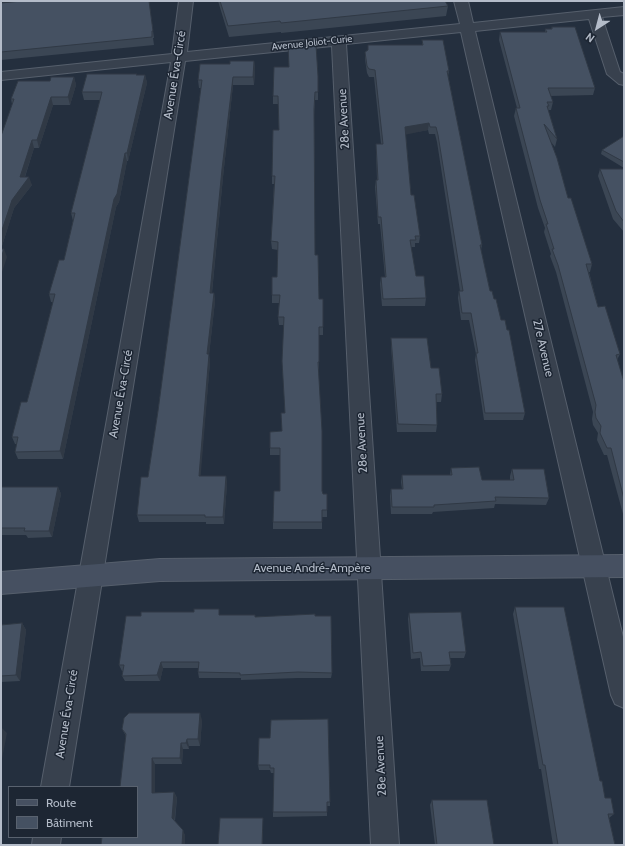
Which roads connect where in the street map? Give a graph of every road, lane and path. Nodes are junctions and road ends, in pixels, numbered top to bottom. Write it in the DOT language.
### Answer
graph roads {
  1 [pos="186,1"];
  2 [pos="461,1"];
  3 [pos="624,11"];
  4 [pos="594,14"];
  5 [pos="468,28"];
  6 [pos="339,41"];
  7 [pos="178,57"];
  8 [pos="1,76"];
  9 [pos="624,81"];
  10 [pos="593,566"];
  11 [pos="624,566"];
  12 [pos="369,568"];
  13 [pos="90,576"];
  14 [pos="1,583"];
  15 [pos="624,695"];
  16 [pos="55,786"];
  17 [pos="386,845"];
  1 -- 7 [label="street, Avenue Éva-Circé"];
  2 -- 5 [label="street, 27e Avenue"];
  3 -- 4 [label="street, Avenue Joliot-Curie"];
  4 -- 5 [label="street, Avenue Joliot-Curie"];
  4 -- 9 [label="street"];
  5 -- 6 [label="street, Avenue Joliot-Curie"];
  5 -- 10 [label="street, 27e Avenue"];
  6 -- 7 [label="street, Avenue Joliot-Curie"];
  6 -- 12 [label="street, 28e Avenue"];
  7 -- 8 [label="street, Avenue Joliot-Curie"];
  7 -- 13 [label="street, Avenue Éva-Circé"];
  10 -- 11 [label="street, Avenue André-Ampère"];
  10 -- 12 [label="street, Avenue André-Ampère"];
  10 -- 15 [label="street, 27e Avenue"];
  12 -- 13 [label="street, Avenue André-Ampère"];
  12 -- 17 [label="street, 28e Avenue"];
  13 -- 14 [label="street, Avenue André-Ampère"];
  13 -- 16 [label="street, Avenue Éva-Circé"];
}
